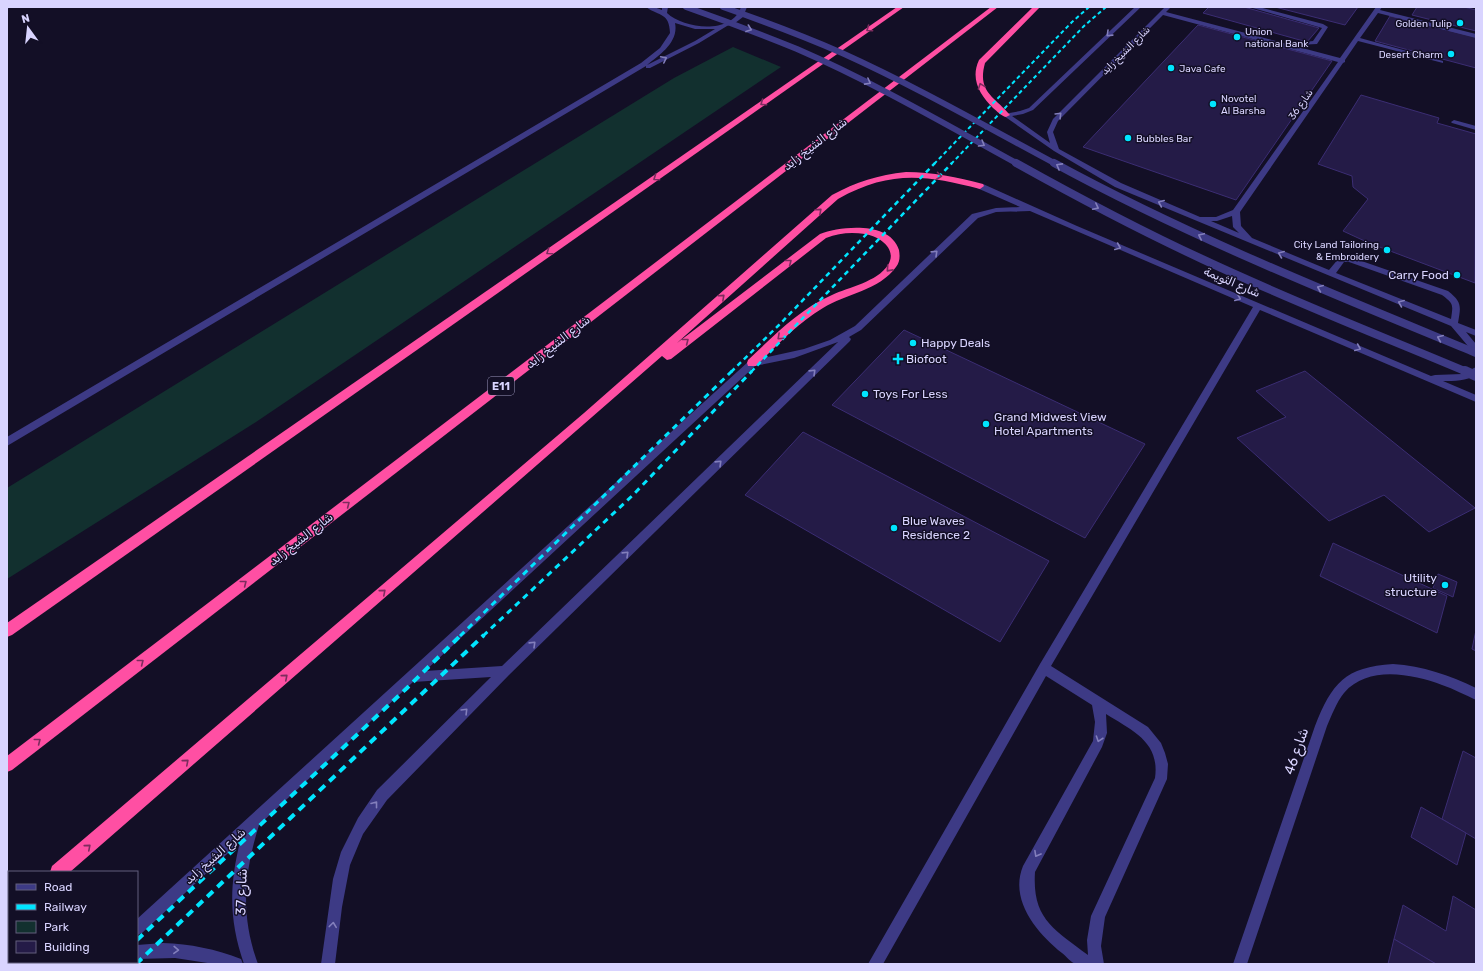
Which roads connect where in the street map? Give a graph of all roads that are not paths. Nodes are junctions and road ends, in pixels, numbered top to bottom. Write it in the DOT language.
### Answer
graph roads {
  1 [pos="649,7"];
  2 [pos="686,7"];
  3 [pos="723,7"];
  4 [pos="752,7"];
  5 [pos="901,7"];
  6 [pos="995,7"];
  7 [pos="1037,7"];
  8 [pos="1138,7"];
  9 [pos="1168,7"];
  10 [pos="1252,7"];
  11 [pos="744,9"];
  12 [pos="1378,9"];
  13 [pos="664,10"];
  14 [pos="1162,13"];
  15 [pos="672,20"];
  16 [pos="725,25"];
  17 [pos="1476,36"];
  18 [pos="1357,39"];
  19 [pos="1300,44"];
  20 [pos="1342,61"];
  21 [pos="1441,62"];
  22 [pos="604,89"];
  23 [pos="1006,115"];
  24 [pos="1454,122"];
  25 [pos="1476,128"];
  26 [pos="1056,150"];
  27 [pos="980,186"];
  28 [pos="1032,209"];
  29 [pos="1236,212"];
  30 [pos="1197,218"];
  31 [pos="1251,241"];
  32 [pos="1330,274"];
  33 [pos="1258,306"];
  34 [pos="1454,324"];
  35 [pos="858,328"];
  36 [pos="1476,333"];
  37 [pos="1476,350"];
  38 [pos="1476,354"];
  39 [pos="752,363"];
  40 [pos="1476,370"];
  41 [pos="1476,376"];
  42 [pos="1431,378"];
  43 [pos="1476,399"];
  44 [pos="588,416"];
  45 [pos="7,442"];
  46 [pos="7,630"];
  47 [pos="1044,668"];
  48 [pos="505,671"];
  49 [pos="411,677"];
  50 [pos="1476,694"];
  51 [pos="1097,701"];
  52 [pos="7,765"];
  53 [pos="254,821"];
  54 [pos="59,871"];
  55 [pos="138,927"];
  56 [pos="138,952"];
  57 [pos="236,964"];
  58 [pos="251,964"];
  59 [pos="328,964"];
  60 [pos="875,964"];
  61 [pos="1087,964"];
  62 [pos="1097,964"];
  63 [pos="1240,964"];
  1 -- 13 [label="street"];
  2 -- 41 [label="street, one-way, bridge"];
  38 -- 3 [label="street, one-way, bridge"];
  4 -- 11 [label="street"];
  5 -- 46 [label="highway, one-way"];
  52 -- 6 [label="highway, شارع الشيخ زايد / E11, one-way"];
  23 -- 7 [label="highway, one-way"];
  8 -- 23 [label="street, one-way"];
  9 -- 14 [label="street, شارع الشيخ زايد"];
  10 -- 19 [label="street"];
  11 -- 16 [label="street"];
  12 -- 17 [label="street"];
  12 -- 18 [label="street, شارع 36"];
  13 -- 15 [label="street"];
  14 -- 20 [label="street"];
  26 -- 14 [label="street, شارع الشيخ زايد, one-way"];
  15 -- 16 [label="street"];
  15 -- 22 [label="street"];
  22 -- 16 [label="street, one-way"];
  18 -- 20 [label="street, شارع 36"];
  18 -- 21 [label="street"];
  20 -- 29 [label="street, شارع 36"];
  22 -- 45 [label="street"];
  23 -- 26 [label="street"];
  24 -- 25 [label="street"];
  30 -- 26 [label="street, one-way"];
  27 -- 28 [label="street, شارع الثويمة"];
  44 -- 27 [label="highway, one-way"];
  28 -- 33 [label="street, شارع الثويمة, one-way"];
  35 -- 28 [label="street, one-way"];
  29 -- 30 [label="street"];
  29 -- 31 [label="street"];
  30 -- 31 [label="street"];
  32 -- 31 [label="street, one-way"];
  34 -- 32 [label="street, one-way"];
  32 -- 34 [label="street"];
  33 -- 42 [label="street, شارع الثويمة, one-way"];
  33 -- 47 [label="street"];
  34 -- 36 [label="street"];
  34 -- 37 [label="street"];
  35 -- 39 [label="street"];
  48 -- 35 [label="street, one-way"];
  44 -- 39 [label="highway, one-way"];
  39 -- 49 [label="street, شارع الشيخ زايد"];
  40 -- 42 [label="street"];
  42 -- 43 [label="street, شارع الثويمة"];
  54 -- 44 [label="highway, one-way"];
  47 -- 51 [label="street"];
  47 -- 60 [label="street"];
  48 -- 49 [label="street"];
  59 -- 48 [label="street, one-way"];
  49 -- 53 [label="street, شارع الشيخ زايد"];
  50 -- 63 [label="street, شارع 46"];
  51 -- 61 [label="street, one-way"];
  51 -- 62 [label="street"];
  53 -- 55 [label="street, شارع الشيخ زايد"];
  53 -- 58 [label="street, شارع 37"];
  56 -- 57 [label="street, one-way"];
}
